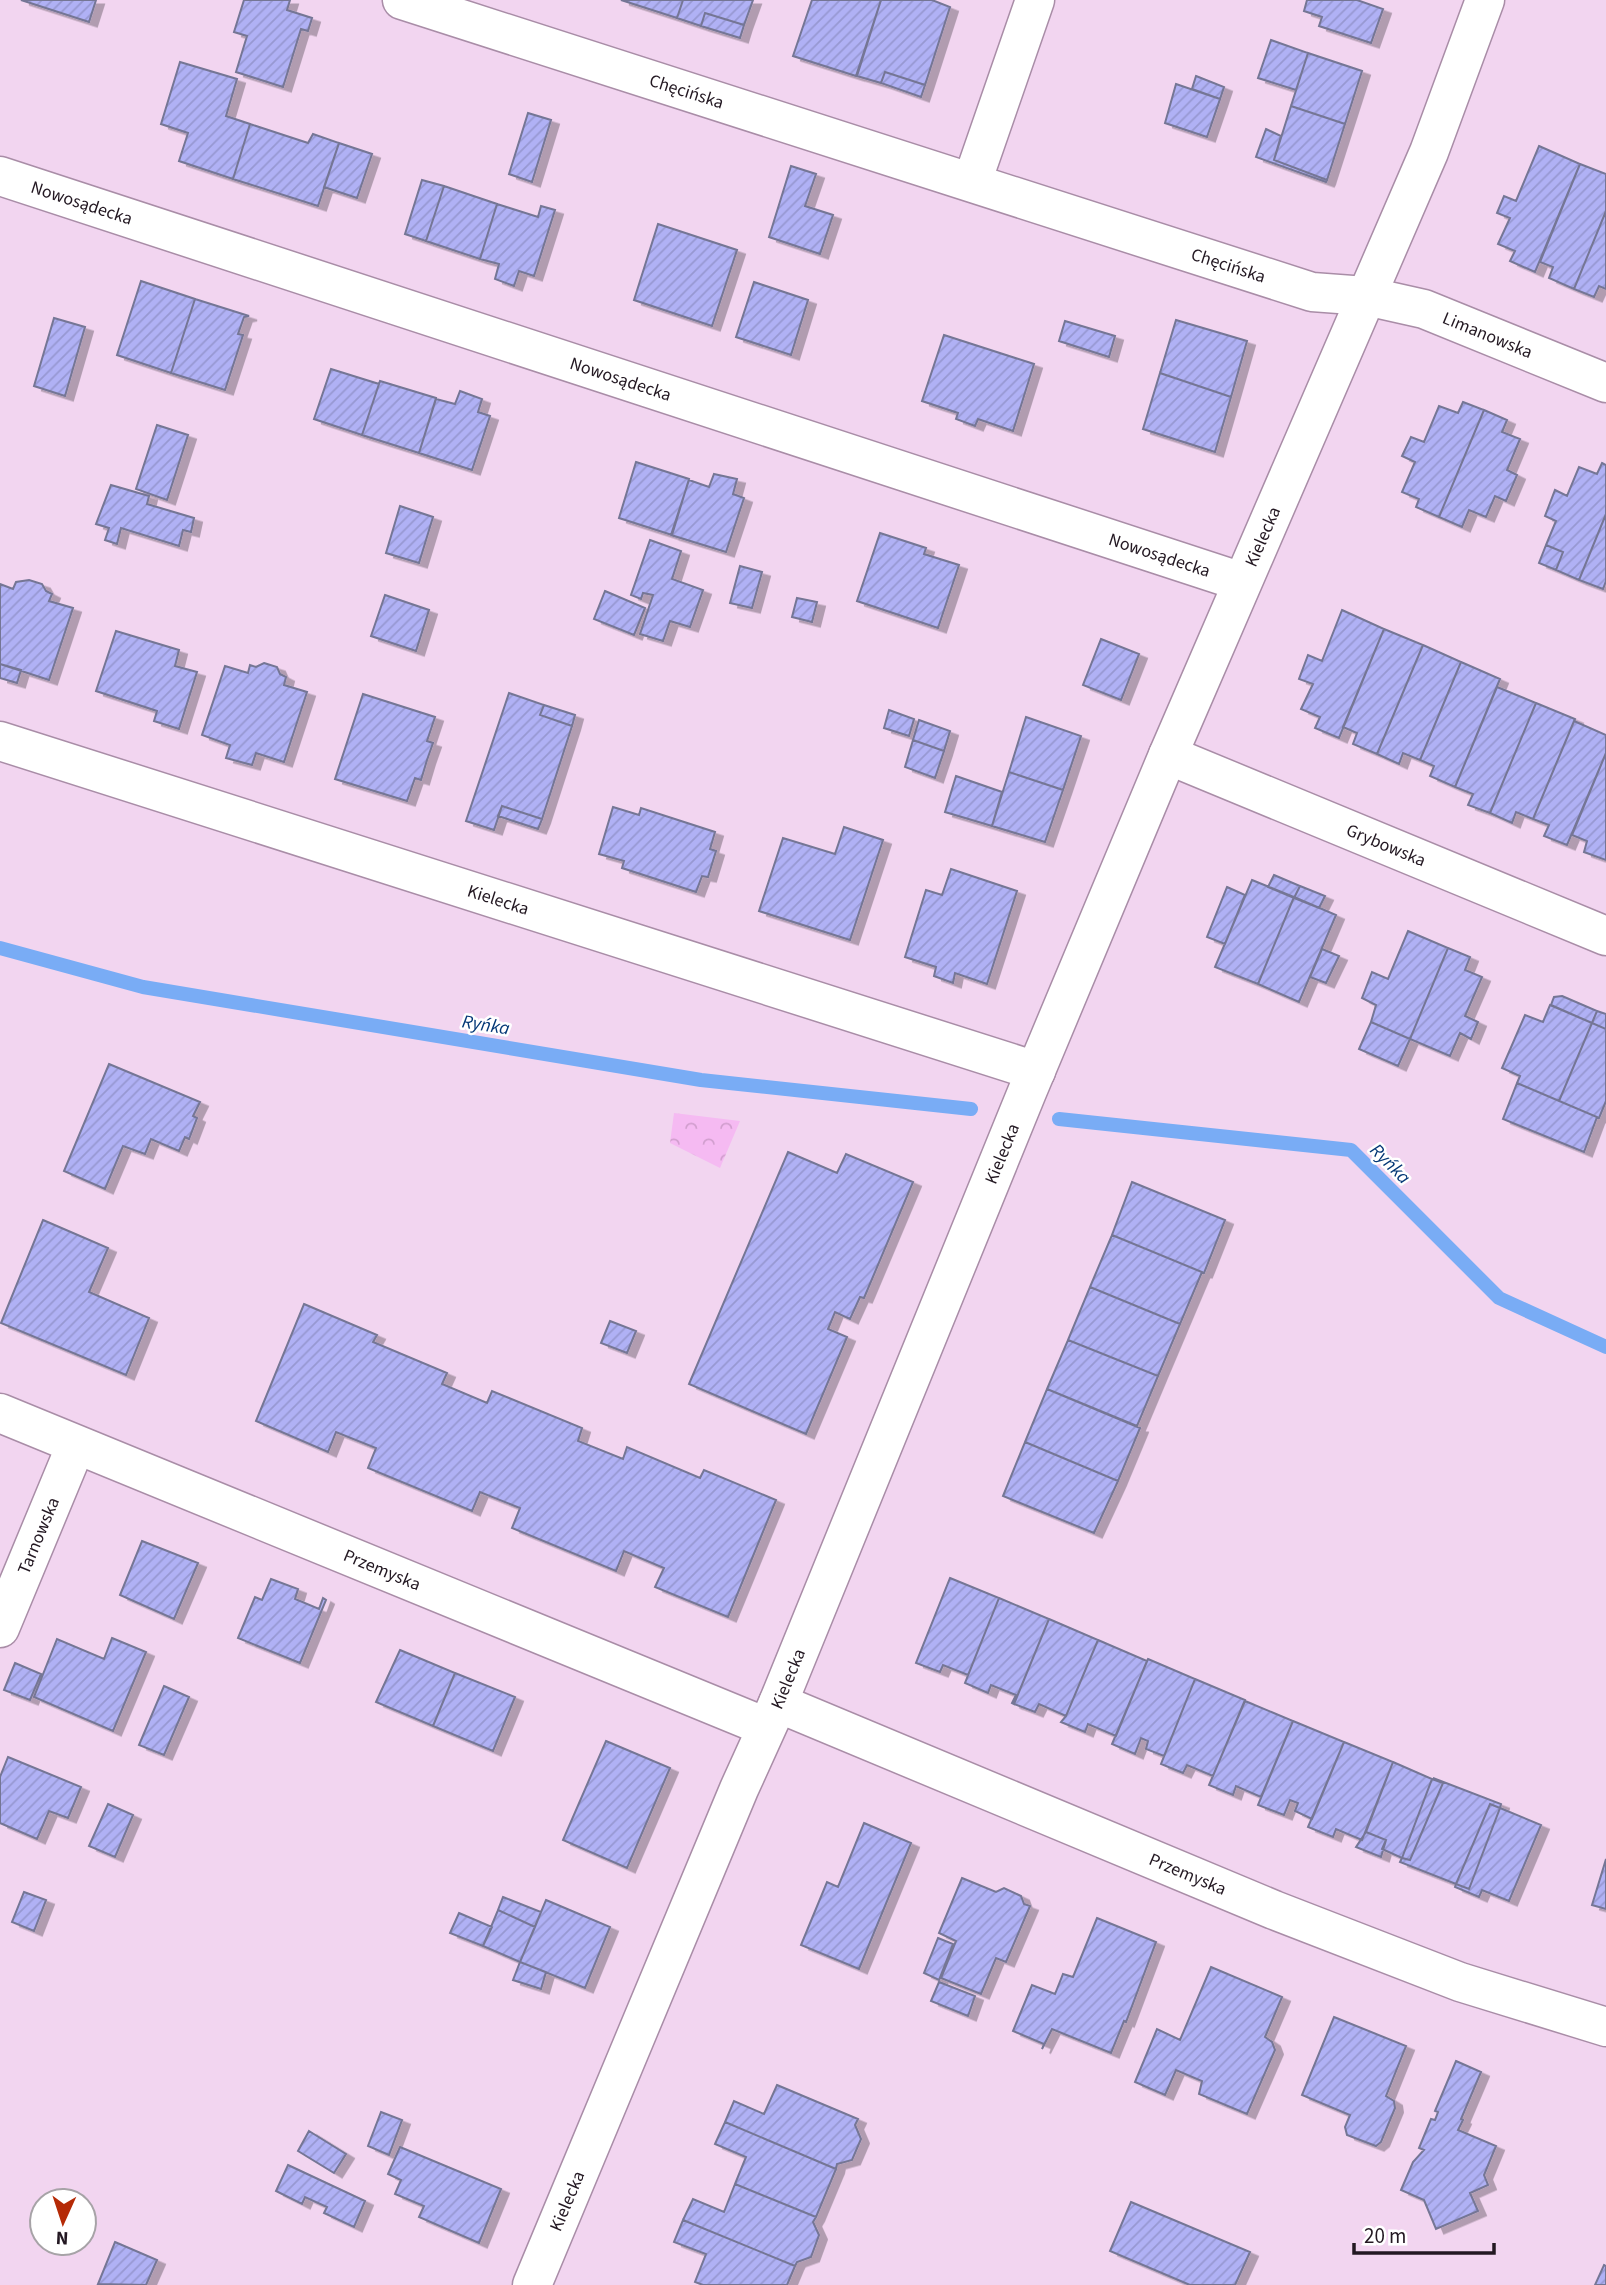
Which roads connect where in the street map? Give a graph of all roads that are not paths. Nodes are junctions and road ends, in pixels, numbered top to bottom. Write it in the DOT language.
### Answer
graph roads {
  1 [pos="402,0"];
  2 [pos="1035,0"];
  3 [pos="1485,0"];
  4 [pos="0,176"];
  5 [pos="972,182"];
  6 [pos="1366,296"];
  7 [pos="1606,383"];
  8 [pos="1242,582"];
  9 [pos="0,741"];
  10 [pos="1168,755"];
  11 [pos="1606,936"];
  12 [pos="1037,1071"];
  13 [pos="0,1413"];
  14 [pos="76,1445"];
  15 [pos="0,1628"];
  16 [pos="772,1715"];
  17 [pos="1606,2027"];
  18 [pos="532,2285"];
  1 -- 5 [label="street, Chęcińska"];
  2 -- 5 [label="street"];
  3 -- 6 [label="street, Kielecka"];
  4 -- 8 [label="street, Nowosądecka"];
  5 -- 6 [label="street, Chęcińska"];
  6 -- 7 [label="street, Limanowska"];
  6 -- 8 [label="street, Kielecka"];
  8 -- 10 [label="street, Kielecka"];
  9 -- 12 [label="street, Kielecka"];
  10 -- 11 [label="street, Grybowska"];
  10 -- 12 [label="street, Kielecka"];
  12 -- 16 [label="street, Kielecka"];
  13 -- 14 [label="street, Przemyska"];
  14 -- 15 [label="street, Tarnowska"];
  14 -- 16 [label="street, Przemyska"];
  16 -- 17 [label="street, Przemyska"];
  16 -- 18 [label="street, Kielecka"];
}
